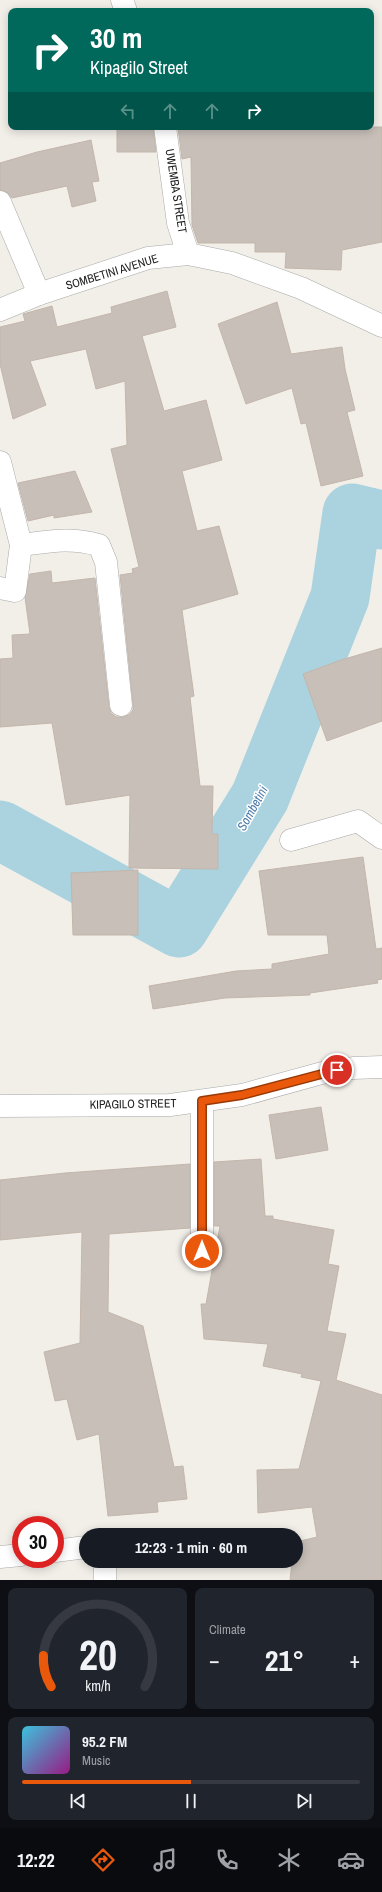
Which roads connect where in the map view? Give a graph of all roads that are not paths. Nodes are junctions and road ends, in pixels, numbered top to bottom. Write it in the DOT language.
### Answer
graph roads {
  1 [pos="165,130"];
  2 [pos="0,202"];
  3 [pos="188,254"];
  4 [pos="39,294"];
  5 [pos="0,310"];
  6 [pos="382,326"];
  7 [pos="0,462"];
  8 [pos="21,545"];
  9 [pos="0,588"];
  10 [pos="121,705"];
  11 [pos="382,838"];
  12 [pos="291,840"];
  13 [pos="382,1067"];
  14 [pos="202,1101"];
  15 [pos="0,1106"];
  16 [pos="202,1251"];
  17 [pos="79,1548"];
  18 [pos="64,1550"];
  19 [pos="12,1556"];
  20 [pos="0,1557"];
  21 [pos="105,1568"];
  22 [pos="106,1580"];
  1 -- 3 [label="street, UWEMBA STREET"];
  2 -- 4 [label="street"];
  3 -- 4 [label="street, SOMBETINI AVENUE"];
  3 -- 6 [label="street, SOMBETINI AVENUE"];
  4 -- 5 [label="street, SOMBETINI AVENUE"];
  7 -- 8 [label="street"];
  8 -- 9 [label="street"];
  8 -- 10 [label="street"];
  11 -- 12 [label="street"];
  13 -- 14 [label="street, KIPAGILO STREET"];
  14 -- 15 [label="street, KIPAGILO STREET"];
  14 -- 16 [label="street"];
  17 -- 18 [label="street"];
  19 -- 20 [label="street"];
  21 -- 22 [label="street"];
}
